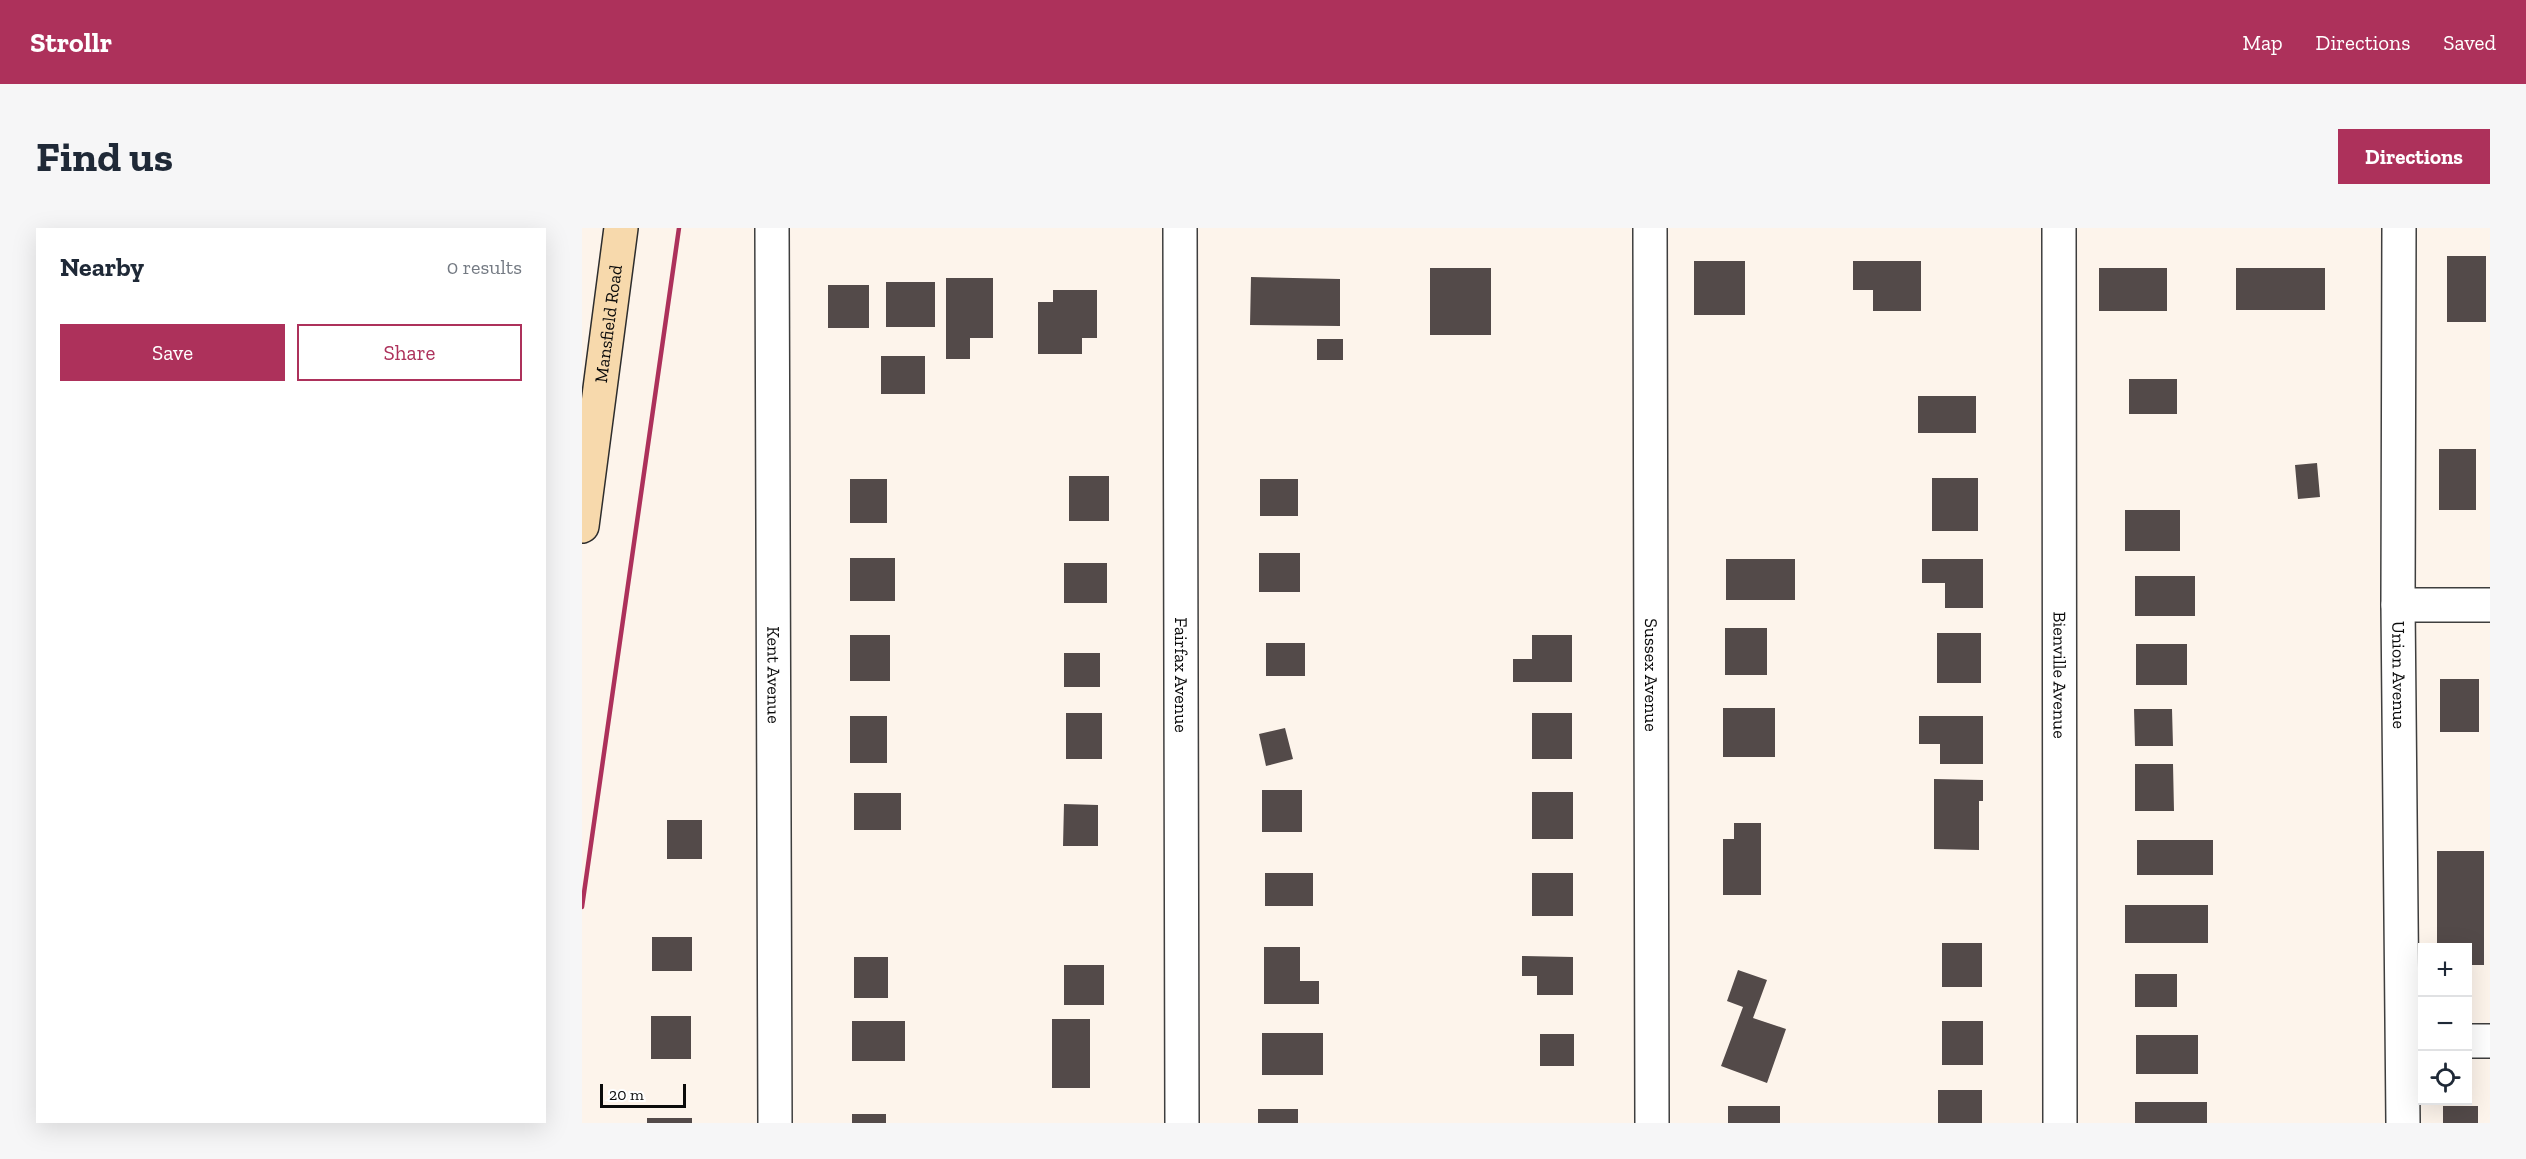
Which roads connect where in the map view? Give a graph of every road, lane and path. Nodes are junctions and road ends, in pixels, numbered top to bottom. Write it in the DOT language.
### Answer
graph roads {
  1 [pos="621,228"];
  2 [pos="772,228"];
  3 [pos="1180,228"];
  4 [pos="1650,228"];
  5 [pos="2059,228"];
  6 [pos="2398,228"];
  7 [pos="582,526"];
  8 [pos="2398,605"];
  9 [pos="2490,605"];
  10 [pos="2472,1041"];
  11 [pos="2490,1041"];
  12 [pos="2412,1042"];
  13 [pos="775,1123"];
  14 [pos="1182,1123"];
  15 [pos="1652,1123"];
  16 [pos="2060,1123"];
  17 [pos="2403,1123"];
  1 -- 7 [label="main road, Mansfield Road"];
  2 -- 13 [label="street, Kent Avenue"];
  3 -- 14 [label="street, Fairfax Avenue"];
  4 -- 15 [label="street, Sussex Avenue"];
  5 -- 16 [label="street, Bienville Avenue"];
  6 -- 8 [label="street, Union Avenue"];
  8 -- 9 [label="street"];
  8 -- 12 [label="street, Union Avenue"];
  10 -- 11 [label="street"];
  12 -- 17 [label="street, Union Avenue"];
}
